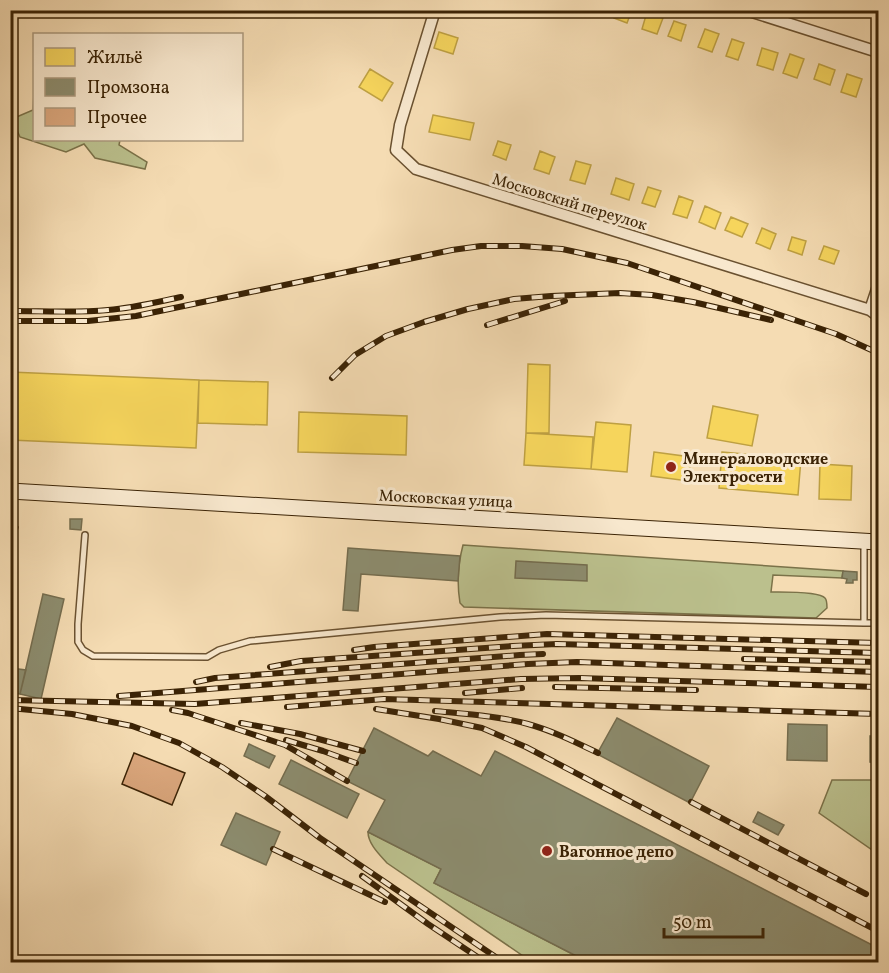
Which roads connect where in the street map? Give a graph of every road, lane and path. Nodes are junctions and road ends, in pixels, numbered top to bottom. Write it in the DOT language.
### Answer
graph roads {
  1 [pos="435,10"];
  2 [pos="746,10"];
  3 [pos="879,52"];
  4 [pos="879,286"];
  5 [pos="874,313"];
  6 [pos="10,491"];
  7 [pos="85,535"];
  8 [pos="871,542"];
  9 [pos="864,623"];
  10 [pos="879,623"];
  1 -- 5 [label="street, Московский переулок"];
  2 -- 3 [label="street"];
  4 -- 5 [label="street"];
  6 -- 8 [label="street, Московская улица"];
  7 -- 9 [label="lane"];
  8 -- 9 [label="lane"];
  9 -- 10 [label="lane"];
}
